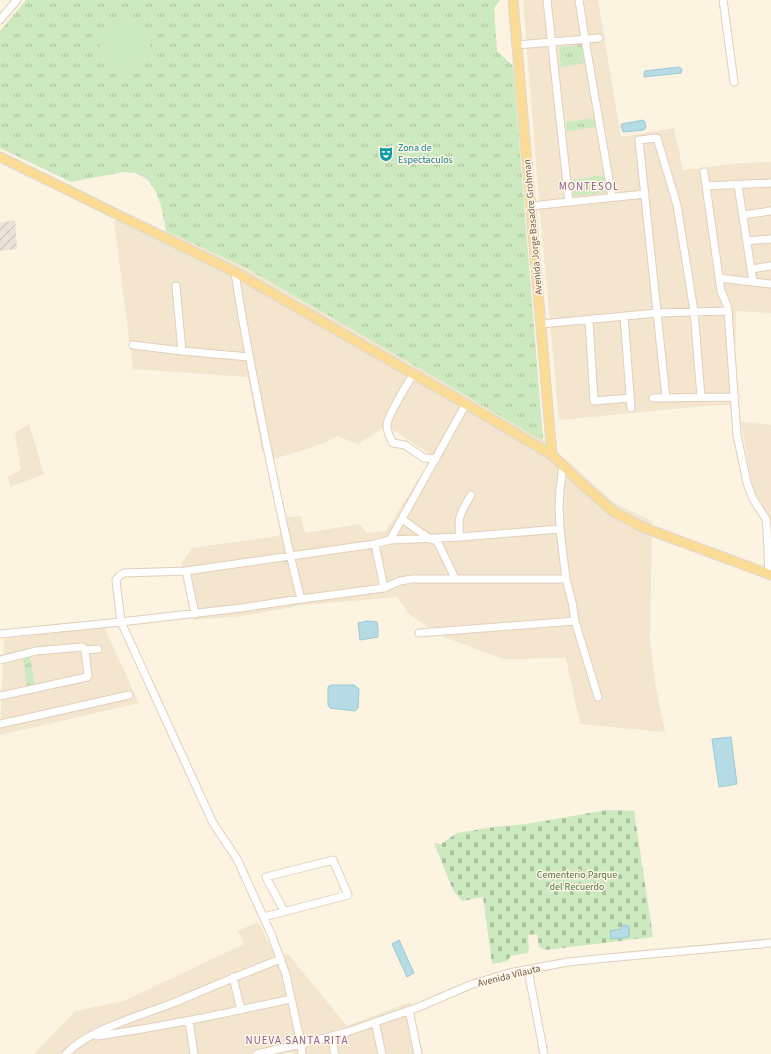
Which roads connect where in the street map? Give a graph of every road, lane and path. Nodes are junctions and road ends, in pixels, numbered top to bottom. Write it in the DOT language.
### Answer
graph roads {
  1 [pos="18,0"];
  2 [pos="513,0"];
  3 [pos="547,0"];
  4 [pos="580,0"];
  5 [pos="723,0"];
  6 [pos="0,20"];
  7 [pos="599,38"];
  8 [pos="585,39"];
  9 [pos="551,42"];
  10 [pos="517,45"];
  11 [pos="734,82"];
  12 [pos="0,157"];
  13 [pos="704,172"];
  14 [pos="771,183"];
  15 [pos="738,185"];
  16 [pos="706,186"];
  17 [pos="645,194"];
  18 [pos="612,197"];
  19 [pos="569,202"];
  20 [pos="531,206"];
  21 [pos="771,211"];
  22 [pos="743,215"];
  23 [pos="771,238"];
  24 [pos="747,241"];
  25 [pos="771,266"];
  26 [pos="751,269"];
  27 [pos="235,272"];
  28 [pos="719,278"];
  29 [pos="753,282"];
  30 [pos="771,284"];
  31 [pos="176,286"];
  32 [pos="694,311"];
  33 [pos="728,311"];
  34 [pos="657,313"];
  35 [pos="624,316"];
  36 [pos="589,320"];
  37 [pos="541,324"];
  38 [pos="133,344"];
  39 [pos="182,351"];
  40 [pos="249,356"];
  41 [pos="414,373"];
  42 [pos="701,397"];
  43 [pos="735,397"];
  44 [pos="630,398"];
  45 [pos="653,398"];
  46 [pos="666,398"];
  47 [pos="466,404"];
  48 [pos="631,408"];
  49 [pos="552,455"];
  50 [pos="436,459"];
  51 [pos="563,465"];
  52 [pos="472,495"];
  53 [pos="402,519"];
  54 [pos="560,529"];
  55 [pos="460,537"];
  56 [pos="430,538"];
  57 [pos="390,540"];
  58 [pos="375,544"];
  59 [pos="290,557"];
  60 [pos="186,571"];
  61 [pos="770,574"];
  62 [pos="455,578"];
  63 [pos="566,579"];
  64 [pos="384,588"];
  65 [pos="301,599"];
  66 [pos="195,614"];
  67 [pos="575,621"];
  68 [pos="121,622"];
  69 [pos="0,634"];
  70 [pos="419,634"];
  71 [pos="98,649"];
  72 [pos="85,650"];
  73 [pos="0,660"];
  74 [pos="129,695"];
  75 [pos="0,696"];
  76 [pos="598,697"];
  77 [pos="0,724"];
  78 [pos="284,912"];
  79 [pos="264,917"];
  80 [pos="771,943"];
  81 [pos="281,959"];
  82 [pos="528,970"];
  83 [pos="233,977"];
  84 [pos="291,999"];
  85 [pos="241,1010"];
  86 [pos="408,1010"];
  87 [pos="189,1021"];
  88 [pos="375,1022"];
  89 [pos="331,1036"];
  90 [pos="88,1037"];
  91 [pos="301,1044"];
  92 [pos="66,1054"];
  93 [pos="194,1054"];
  94 [pos="256,1054"];
  95 [pos="302,1054"];
  96 [pos="335,1054"];
  97 [pos="382,1054"];
  98 [pos="418,1054"];
  99 [pos="544,1054"];
  1 -- 6 [label="street"];
  2 -- 10 [label="main road, Avenida Jorge Basadre Grohman"];
  3 -- 9 [label="street"];
  4 -- 8 [label="street"];
  5 -- 11 [label="street"];
  7 -- 8 [label="street"];
  8 -- 9 [label="street"];
  8 -- 18 [label="street"];
  9 -- 10 [label="street"];
  9 -- 19 [label="street"];
  10 -- 20 [label="main road, Avenida Jorge Basadre Grohman"];
  12 -- 27 [label="main road"];
  13 -- 16 [label="street"];
  14 -- 15 [label="street"];
  15 -- 16 [label="street"];
  15 -- 22 [label="street"];
  16 -- 28 [label="street"];
  17 -- 18 [label="street"];
  17 -- 32 [label="street"];
  17 -- 34 [label="street"];
  18 -- 19 [label="street"];
  19 -- 20 [label="street"];
  20 -- 37 [label="main road, Avenida Jorge Basadre Grohman"];
  21 -- 22 [label="street"];
  22 -- 24 [label="street"];
  23 -- 24 [label="street"];
  24 -- 26 [label="street"];
  25 -- 26 [label="street"];
  26 -- 29 [label="street"];
  27 -- 40 [label="street"];
  27 -- 41 [label="main road"];
  28 -- 29 [label="street"];
  28 -- 33 [label="street"];
  29 -- 30 [label="street"];
  31 -- 39 [label="street"];
  32 -- 33 [label="street"];
  32 -- 34 [label="street"];
  32 -- 42 [label="street"];
  33 -- 43 [label="street"];
  34 -- 35 [label="street"];
  34 -- 46 [label="street"];
  35 -- 36 [label="street"];
  35 -- 44 [label="street"];
  36 -- 37 [label="street"];
  36 -- 44 [label="street"];
  37 -- 49 [label="main road, Avenida Jorge Basadre Grohman"];
  38 -- 39 [label="street"];
  39 -- 40 [label="street"];
  40 -- 59 [label="street"];
  41 -- 47 [label="main road"];
  41 -- 50 [label="street"];
  42 -- 43 [label="street"];
  42 -- 46 [label="street"];
  43 -- 61 [label="street"];
  44 -- 48 [label="street"];
  45 -- 46 [label="street"];
  47 -- 49 [label="main road"];
  47 -- 50 [label="street"];
  49 -- 51 [label="main road"];
  50 -- 53 [label="street"];
  51 -- 54 [label="street"];
  51 -- 61 [label="main road"];
  52 -- 55 [label="street"];
  53 -- 56 [label="street"];
  53 -- 57 [label="street"];
  54 -- 55 [label="street"];
  54 -- 63 [label="street"];
  55 -- 56 [label="street"];
  56 -- 57 [label="street"];
  56 -- 62 [label="street"];
  57 -- 58 [label="street"];
  58 -- 59 [label="street"];
  58 -- 64 [label="street"];
  59 -- 60 [label="street"];
  59 -- 65 [label="street"];
  60 -- 66 [label="street"];
  60 -- 68 [label="street"];
  62 -- 63 [label="street"];
  62 -- 64 [label="street"];
  63 -- 67 [label="street"];
  64 -- 65 [label="street"];
  65 -- 66 [label="street"];
  66 -- 68 [label="street"];
  67 -- 70 [label="street"];
  67 -- 76 [label="street"];
  68 -- 69 [label="street"];
  68 -- 79 [label="street"];
  71 -- 72 [label="street"];
  72 -- 73 [label="street"];
  72 -- 75 [label="street"];
  74 -- 77 [label="street"];
  78 -- 78 [label="street"];
  78 -- 79 [label="street"];
  79 -- 81 [label="street"];
  80 -- 82 [label="street, Avenida Vilauta"];
  81 -- 83 [label="street"];
  81 -- 84 [label="street"];
  82 -- 86 [label="street, Avenida Vilauta"];
  82 -- 99 [label="street"];
  83 -- 85 [label="street"];
  83 -- 90 [label="street"];
  84 -- 85 [label="street"];
  84 -- 91 [label="street"];
  85 -- 87 [label="street"];
  86 -- 88 [label="street, Avenida Vilauta"];
  86 -- 98 [label="street"];
  87 -- 90 [label="street"];
  87 -- 93 [label="street"];
  88 -- 89 [label="street, Avenida Vilauta"];
  88 -- 97 [label="street"];
  89 -- 91 [label="street, Avenida Vilauta"];
  89 -- 96 [label="street"];
  90 -- 92 [label="street"];
  91 -- 94 [label="street, Avenida Vilauta"];
  91 -- 95 [label="street"];
}
